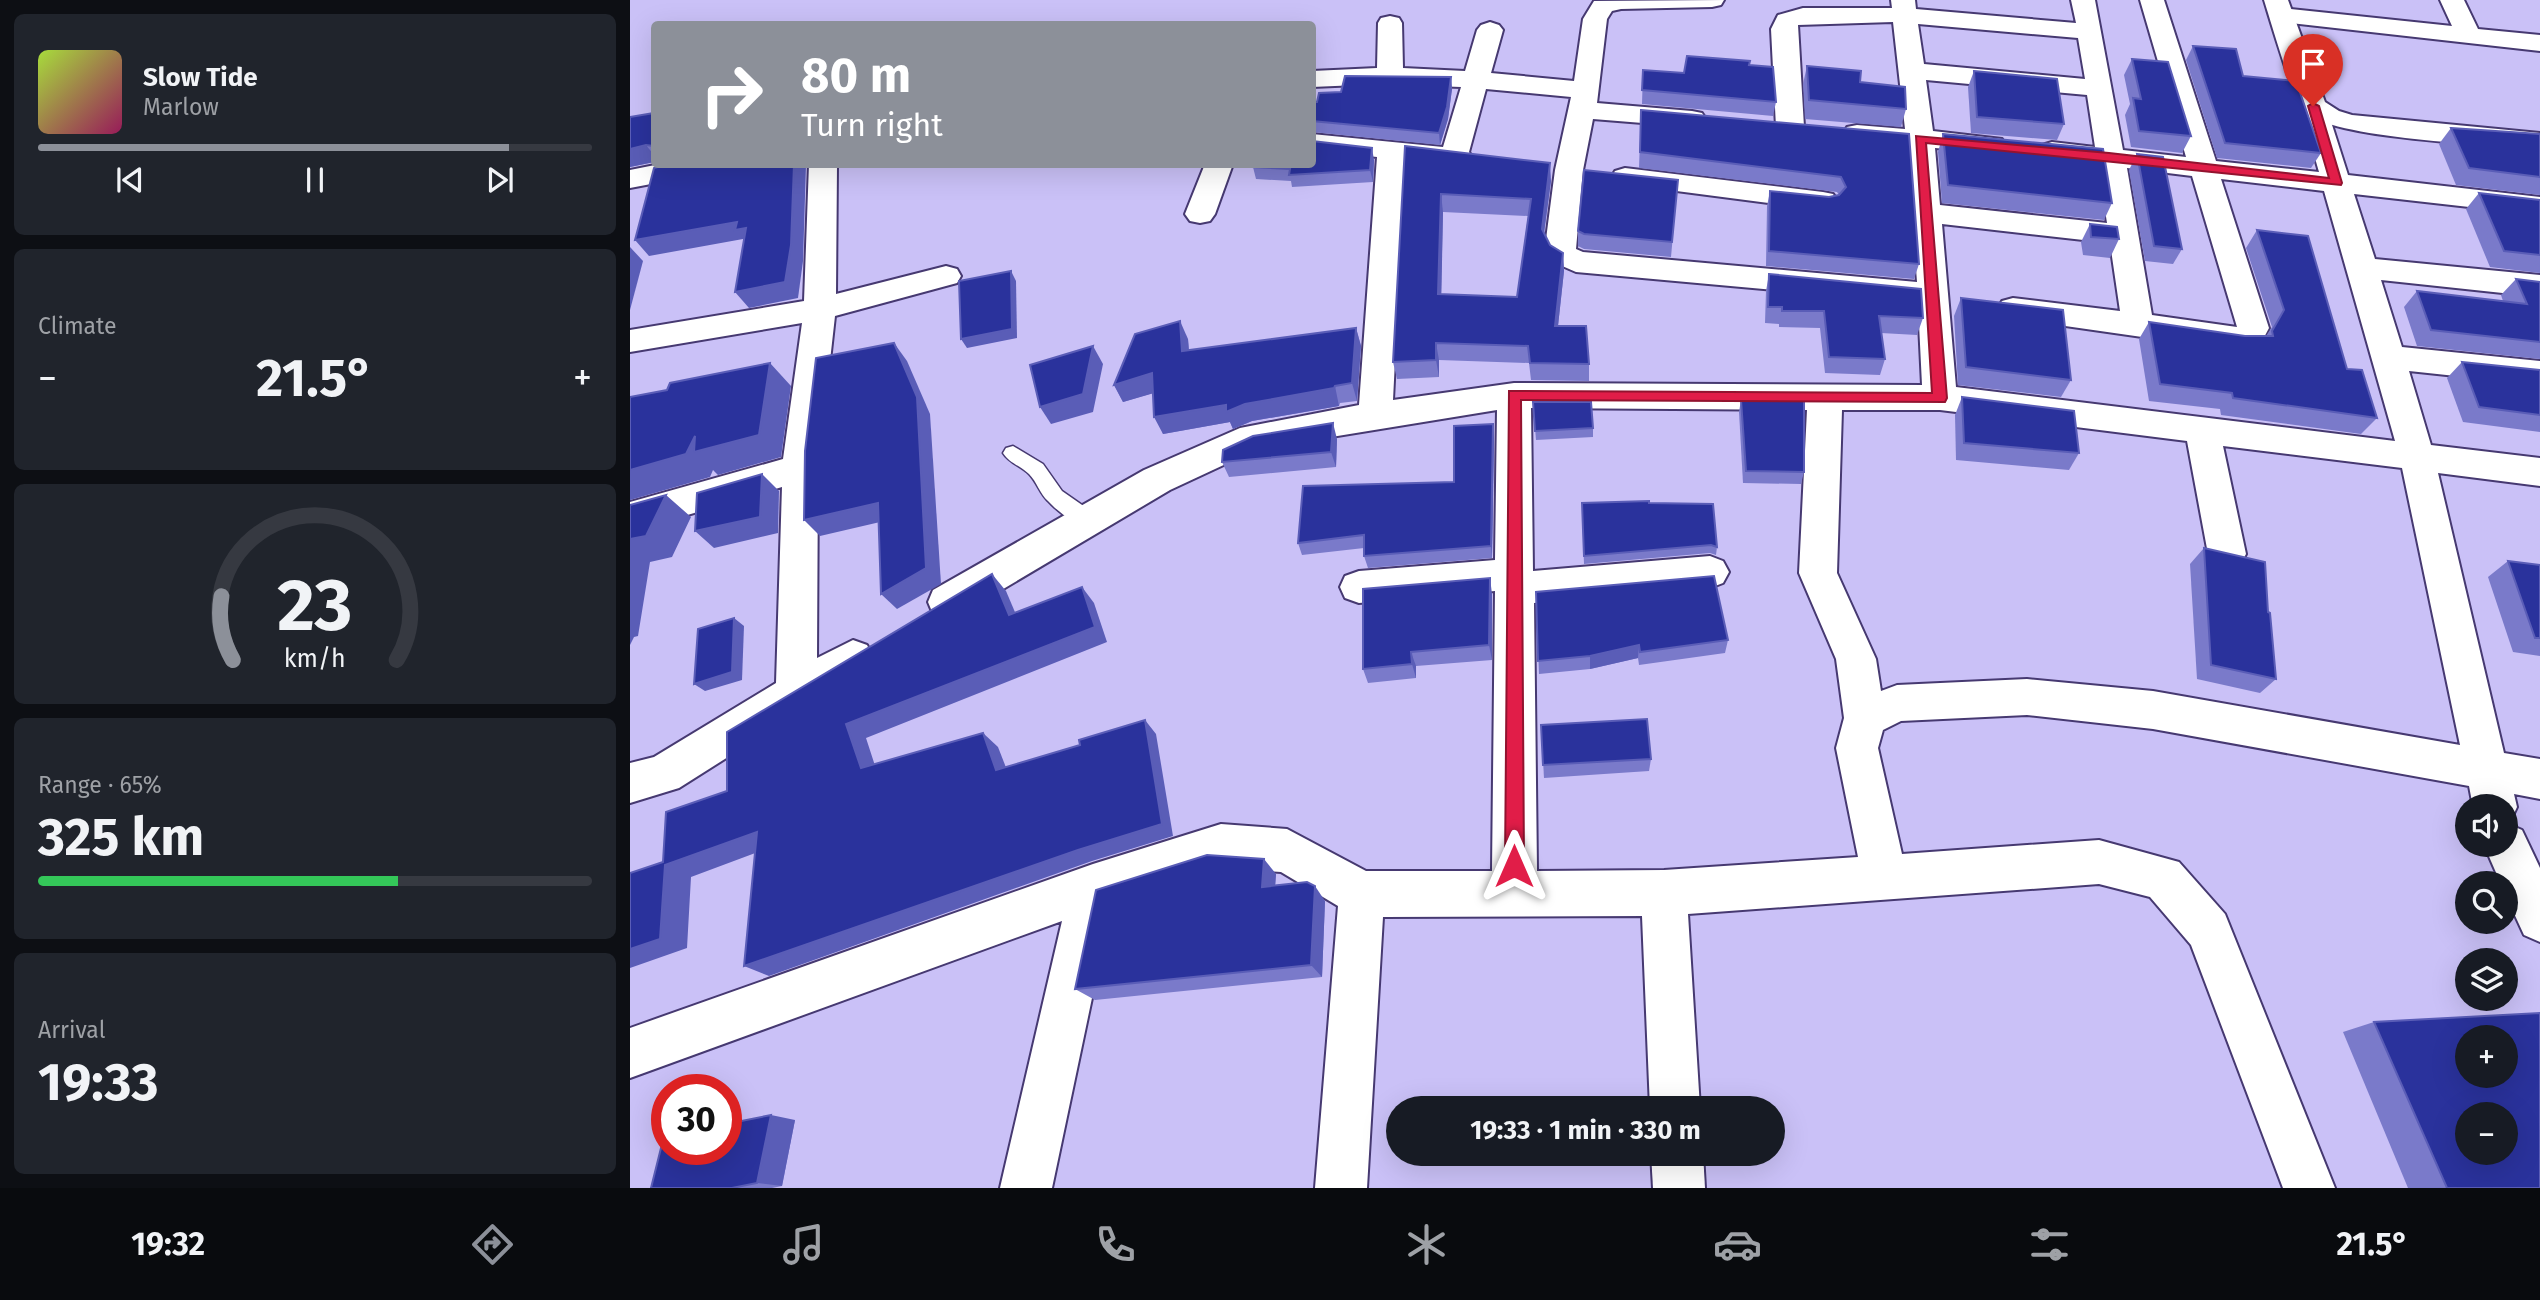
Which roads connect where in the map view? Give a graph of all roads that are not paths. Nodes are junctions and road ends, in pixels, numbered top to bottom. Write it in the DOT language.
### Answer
graph roads {
  1 [pos="1712,0"];
  2 [pos="2083,0"];
  3 [pos="2152,0"];
  4 [pos="2452,0"];
  5 [pos="1903,8"];
  6 [pos="2279,8"];
  7 [pos="1390,23"];
  8 [pos="1490,30"];
  9 [pos="2090,32"];
  10 [pos="2469,36"];
  11 [pos="2540,43"];
  12 [pos="1911,71"];
  13 [pos="1390,77"];
  14 [pos="1316,79"];
  15 [pos="1475,80"];
  16 [pos="2099,88"];
  17 [pos="1584,100"];
  18 [pos="2313,106"];
  19 [pos="1721,121"];
  20 [pos="1920,139"];
  21 [pos="2540,141"];
  22 [pos="1316,142"];
  23 [pos="1392,150"];
  24 [pos="2109,156"];
  25 [pos="688,168"];
  26 [pos="823,168"];
  27 [pos="1217,168"];
  28 [pos="1556,168"];
  29 [pos="2204,168"];
  30 [pos="630,179"];
  31 [pos="2336,183"];
  32 [pos="1825,201"];
  33 [pos="2540,206"];
  34 [pos="1199,214"];
  35 [pos="1926,214"];
  36 [pos="2123,235"];
  37 [pos="2361,268"];
  38 [pos="946,276"];
  39 [pos="2540,286"];
  40 [pos="1954,301"];
  41 [pos="820,309"];
  42 [pos="2138,324"];
  43 [pos="630,341"];
  44 [pos="2389,357"];
  45 [pos="2540,373"];
  46 [pos="1514,395"];
  47 [pos="1825,397"];
  48 [pos="1940,398"];
  49 [pos="1375,415"];
  50 [pos="2202,431"];
  51 [pos="1013,453"];
  52 [pos="2417,458"];
  53 [pos="800,468"];
  54 [pos="2540,472"];
  55 [pos="630,517"];
  56 [pos="1088,520"];
  57 [pos="2227,554"];
  58 [pos="1710,572"];
  59 [pos="1514,581"];
  60 [pos="1359,587"];
  61 [pos="925,615"];
  62 [pos="878,643"];
  63 [pos="796,691"];
  64 [pos="1865,718"];
  65 [pos="2540,779"];
  66 [pos="630,783"];
  67 [pos="2491,788"];
  68 [pos="2512,857"];
  69 [pos="1885,877"];
  70 [pos="1093,887"];
  71 [pos="1515,893"];
  72 [pos="1664,893"];
  73 [pos="1362,894"];
  74 [pos="2540,919"];
  75 [pos="630,1053"];
  76 [pos="1674,1096"];
  77 [pos="1678,1166"];
  78 [pos="1026,1188"];
  79 [pos="1341,1188"];
  80 [pos="1679,1188"];
  81 [pos="2309,1188"];
  1 -- 17 [label="street"];
  2 -- 9 [label="street"];
  3 -- 29 [label="street"];
  4 -- 10 [label="street"];
  5 -- 9 [label="street"];
  5 -- 12 [label="street"];
  5 -- 20 [label="street"];
  6 -- 10 [label="street"];
  6 -- 18 [label="street"];
  7 -- 13 [label="street"];
  8 -- 15 [label="street"];
  9 -- 16 [label="street"];
  10 -- 11 [label="street"];
  12 -- 16 [label="street"];
  12 -- 20 [label="street"];
  13 -- 14 [label="street"];
  13 -- 15 [label="street"];
  15 -- 17 [label="street"];
  15 -- 23 [label="street"];
  16 -- 24 [label="street"];
  17 -- 19 [label="street"];
  17 -- 28 [label="street"];
  18 -- 21 [label="street"];
  18 -- 31 [label="street"];
  20 -- 24 [label="street"];
  20 -- 35 [label="street"];
  22 -- 23 [label="street"];
  23 -- 49 [label="street"];
  24 -- 29 [label="street"];
  24 -- 36 [label="street"];
  25 -- 30 [label="street"];
  26 -- 41 [label="street"];
  27 -- 34 [label="street"];
  28 -- 32 [label="street"];
  28 -- 40 [label="street"];
  29 -- 31 [label="street"];
  29 -- 42 [label="street"];
  31 -- 33 [label="street"];
  31 -- 37 [label="street"];
  35 -- 36 [label="street"];
  35 -- 40 [label="street"];
  36 -- 42 [label="street"];
  37 -- 39 [label="street"];
  37 -- 44 [label="street"];
  38 -- 41 [label="street"];
  40 -- 42 [label="street"];
  40 -- 48 [label="street"];
  41 -- 43 [label="street"];
  41 -- 53 [label="street"];
  44 -- 45 [label="street"];
  44 -- 52 [label="street"];
  46 -- 47 [label="street"];
  46 -- 49 [label="street"];
  46 -- 59 [label="street"];
  47 -- 48 [label="street"];
  47 -- 64 [label="street"];
  48 -- 50 [label="street"];
  49 -- 56 [label="street"];
  50 -- 52 [label="street"];
  50 -- 57 [label="street"];
  51 -- 56 [label="lane"];
  52 -- 54 [label="street"];
  52 -- 67 [label="street"];
  53 -- 55 [label="street"];
  53 -- 63 [label="street"];
  56 -- 61 [label="street"];
  58 -- 59 [label="street"];
  59 -- 60 [label="street"];
  59 -- 71 [label="street"];
  62 -- 63 [label="street"];
  63 -- 66 [label="street"];
  64 -- 67 [label="street"];
  64 -- 69 [label="street"];
  65 -- 67 [label="street"];
  68 -- 74 [label="street"];
  69 -- 72 [label="street"];
  69 -- 81 [label="street"];
  70 -- 73 [label="street"];
  70 -- 75 [label="street"];
  70 -- 78 [label="street"];
  71 -- 72 [label="street"];
  71 -- 73 [label="street"];
  72 -- 76 [label="street"];
  73 -- 79 [label="street"];
  77 -- 80 [label="street"];
}
